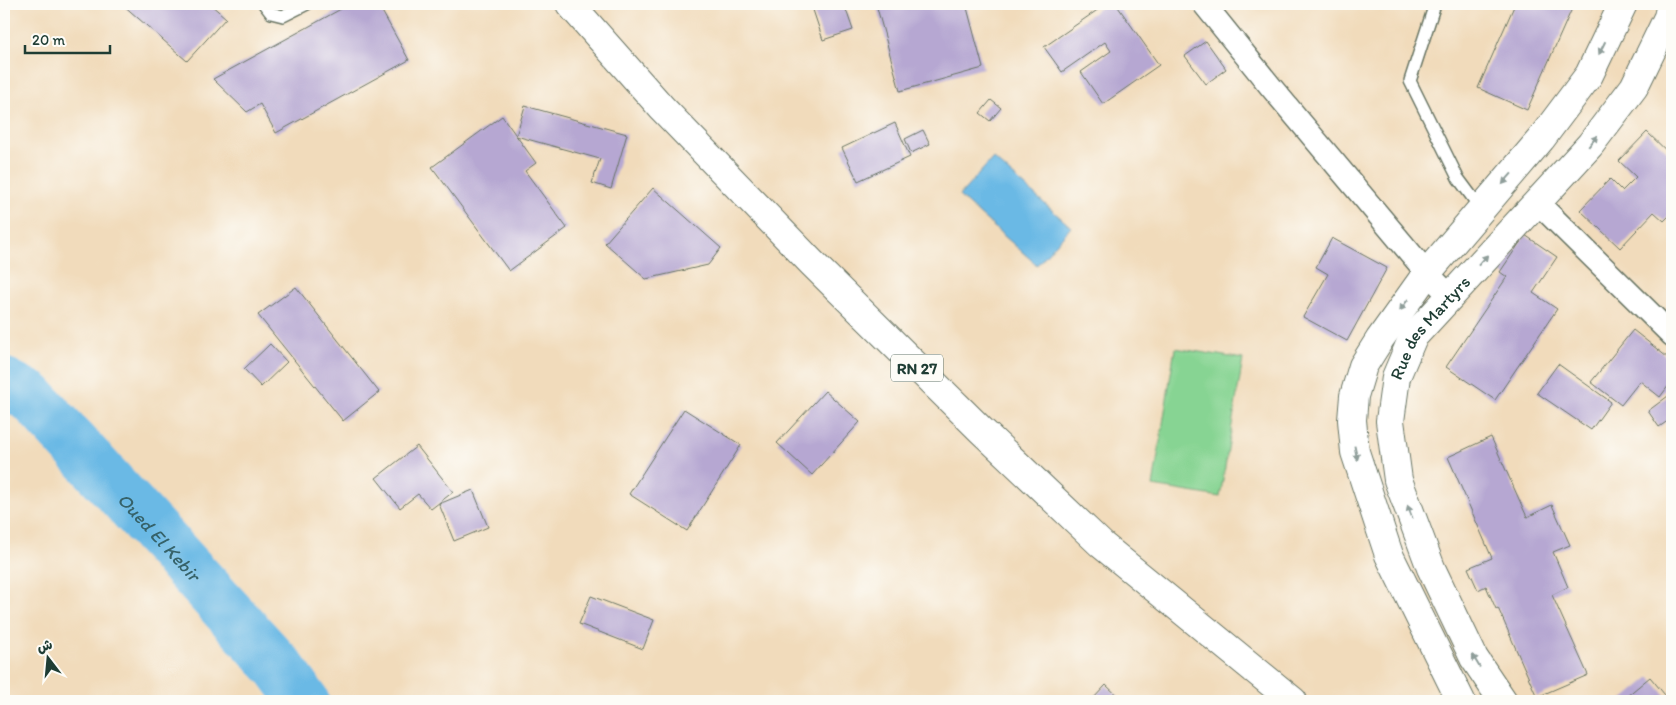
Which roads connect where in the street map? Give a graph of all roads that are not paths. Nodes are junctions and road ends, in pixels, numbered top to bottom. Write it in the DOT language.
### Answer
graph roads {
  1 [pos="264,4"];
  2 [pos="307,4"];
  3 [pos="570,4"];
  4 [pos="1204,4"];
  5 [pos="1435,4"];
  6 [pos="1623,4"];
  7 [pos="1672,4"];
  8 [pos="1536,201"];
  9 [pos="1481,209"];
  10 [pos="1427,273"];
  11 [pos="1450,296"];
  12 [pos="1672,335"];
  13 [pos="1293,701"];
  14 [pos="1461,701"];
  15 [pos="1503,701"];
  1 -- 2 [label="lane"];
  3 -- 13 [label="main road, RN 27"];
  4 -- 10 [label="street"];
  5 -- 9 [label="lane"];
  6 -- 9 [label="main road, Rue des Martyrs, one-way"];
  8 -- 7 [label="main road, Rue des Martyrs, one-way"];
  11 -- 8 [label="main road, Rue des Martyrs, one-way"];
  8 -- 12 [label="street"];
  9 -- 10 [label="main road, Rue des Martyrs"];
  10 -- 11 [label="street"];
  10 -- 14 [label="main road, Rue des Martyrs, one-way"];
  15 -- 11 [label="main road, Rue des Martyrs, one-way"];
}
